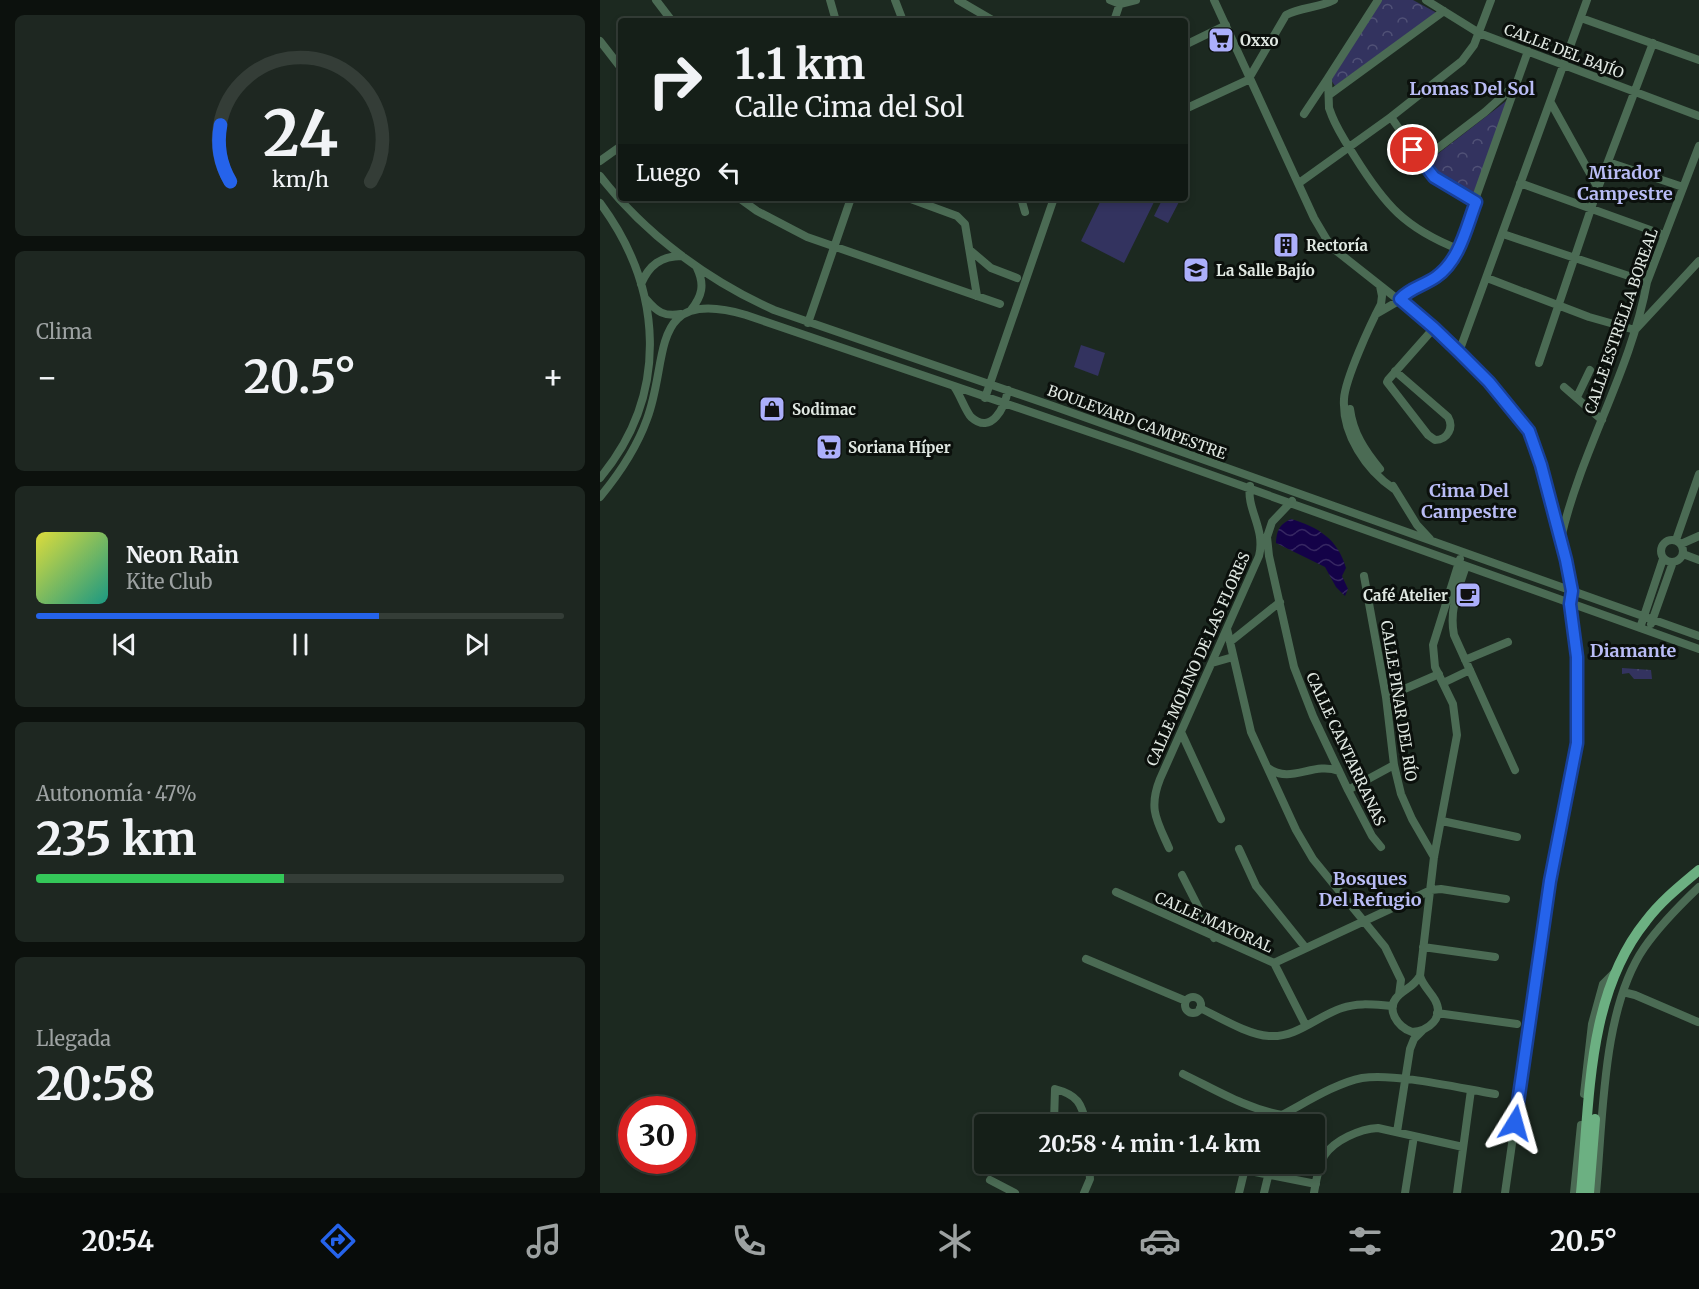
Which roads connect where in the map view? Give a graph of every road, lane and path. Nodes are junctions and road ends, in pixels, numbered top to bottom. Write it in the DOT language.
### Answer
graph roads {
  1 [pos="656,0"];
  2 [pos="830,0"];
  3 [pos="895,0"];
  4 [pos="958,0"];
  5 [pos="1110,0"];
  6 [pos="1136,0"];
  7 [pos="1214,0"];
  8 [pos="1334,0"];
  9 [pos="1378,0"];
  10 [pos="1426,0"];
  11 [pos="1491,0"];
  12 [pos="1587,0"];
  13 [pos="1121,2"];
  14 [pos="1444,11"];
  15 [pos="670,18"];
  16 [pos="835,18"];
  17 [pos="902,18"];
  18 [pos="989,18"];
  19 [pos="1115,18"];
  20 [pos="1581,18"];
  21 [pos="1226,25"];
  22 [pos="1479,33"];
  23 [pos="600,41"];
  24 [pos="1188,44"];
  25 [pos="1653,44"];
  26 [pos="1528,51"];
  27 [pos="1699,60"];
  28 [pos="618,64"];
  29 [pos="1562,64"];
  30 [pos="1251,77"];
  31 [pos="1328,78"];
  32 [pos="1518,82"];
  33 [pos="1634,92"];
  34 [pos="1329,94"];
  35 [pos="1551,103"];
  36 [pos="1188,108"];
  37 [pos="1304,114"];
  38 [pos="1699,116"];
  39 [pos="1391,117"];
  40 [pos="1699,146"];
  41 [pos="1349,147"];
  42 [pos="618,148"];
  43 [pos="600,161"];
  44 [pos="1421,161"];
  45 [pos="1608,162"];
  46 [pos="600,176"];
  47 [pos="1299,183"];
  48 [pos="1520,183"];
  49 [pos="1683,187"];
  50 [pos="1598,188"];
  51 [pos="618,200"];
  52 [pos="619,201"];
  53 [pos="743,201"];
  54 [pos="850,201"];
  55 [pos="920,201"];
  56 [pos="1022,201"];
  57 [pos="1053,201"];
  58 [pos="1476,202"];
  59 [pos="600,203"];
  60 [pos="1592,208"];
  61 [pos="1025,212"];
  62 [pos="1503,234"];
  63 [pos="1664,235"];
  64 [pos="835,246"];
  65 [pos="1458,249"];
  66 [pos="971,251"];
  67 [pos="683,256"];
  68 [pos="1575,259"];
  69 [pos="1699,261"];
  70 [pos="697,266"];
  71 [pos="1017,278"];
  72 [pos="1486,278"];
  73 [pos="1647,282"];
  74 [pos="641,284"];
  75 [pos="1380,286"];
  76 [pos="977,296"];
  77 [pos="646,299"];
  78 [pos="1400,299"];
  79 [pos="1000,304"];
  80 [pos="1559,304"];
  81 [pos="687,312"];
  82 [pos="1376,314"];
  83 [pos="808,323"];
  84 [pos="1434,328"];
  85 [pos="1635,330"];
  86 [pos="1459,352"];
  87 [pos="1539,363"];
  88 [pos="1590,370"];
  89 [pos="1395,371"];
  90 [pos="989,385"];
  91 [pos="955,387"];
  92 [pos="1564,387"];
  93 [pos="1008,390"];
  94 [pos="985,398"];
  95 [pos="1577,398"];
  96 [pos="1005,404"];
  97 [pos="1602,420"];
  98 [pos="1699,474"];
  99 [pos="600,478"];
  100 [pos="1253,478"];
  101 [pos="1249,489"];
  102 [pos="1296,492"];
  103 [pos="600,497"];
  104 [pos="1291,503"];
  105 [pos="1570,504"];
  106 [pos="1551,506"];
  107 [pos="1417,525"];
  108 [pos="1419,536"];
  109 [pos="1699,536"];
  110 [pos="1561,539"];
  111 [pos="1430,540"];
  112 [pos="1678,542"];
  113 [pos="1424,551"];
  114 [pos="1462,552"];
  115 [pos="1683,554"];
  116 [pos="1663,559"];
  117 [pos="1699,560"];
  118 [pos="1673,562"];
  119 [pos="1462,565"];
  120 [pos="1254,568"];
  121 [pos="1272,568"];
  122 [pos="1364,576"];
  123 [pos="1572,591"];
  124 [pos="1280,602"];
  125 [pos="1570,604"];
  126 [pos="1648,618"];
  127 [pos="1438,625"];
  128 [pos="1452,625"];
  129 [pos="1227,628"];
  130 [pos="1644,629"];
  131 [pos="1699,636"];
  132 [pos="1230,642"];
  133 [pos="1508,642"];
  134 [pos="1699,649"];
  135 [pos="1233,657"];
  136 [pos="1465,660"];
  137 [pos="1212,663"];
  138 [pos="1470,670"];
  139 [pos="1441,679"];
  140 [pos="1386,697"];
  141 [pos="1181,732"];
  142 [pos="1330,753"];
  143 [pos="1394,765"];
  144 [pos="1268,768"];
  145 [pos="1322,768"];
  146 [pos="1515,770"];
  147 [pos="1339,771"];
  148 [pos="1348,790"];
  149 [pos="1221,819"];
  150 [pos="1442,821"];
  151 [pos="1516,837"];
  152 [pos="1381,847"];
  153 [pos="1169,848"];
  154 [pos="1239,849"];
  155 [pos="1434,857"];
  156 [pos="1699,870"];
  157 [pos="1182,874"];
  158 [pos="1699,880"];
  159 [pos="1699,887"];
  160 [pos="1431,890"];
  161 [pos="1116,892"];
  162 [pos="1506,899"];
  163 [pos="1364,920"];
  164 [pos="1214,938"];
  165 [pos="1423,947"];
  166 [pos="1305,948"];
  167 [pos="1495,957"];
  168 [pos="1086,959"];
  169 [pos="1274,963"];
  170 [pos="1420,976"];
  171 [pos="1623,992"];
  172 [pos="1399,995"];
  173 [pos="1393,1006"];
  174 [pos="1437,1013"];
  175 [pos="1698,1022"];
  176 [pos="1517,1024"];
  177 [pos="1306,1026"];
  178 [pos="1403,1029"];
  179 [pos="1422,1031"];
  180 [pos="1410,1049"];
  181 [pos="1183,1074"];
  182 [pos="1405,1080"];
  183 [pos="1471,1090"];
  184 [pos="1495,1094"];
  185 [pos="1054,1114"];
  186 [pos="1080,1114"];
  187 [pos="1278,1114"];
  188 [pos="1284,1114"];
  189 [pos="1584,1130"];
  190 [pos="1397,1132"];
  191 [pos="1414,1136"];
  192 [pos="1463,1147"];
  193 [pos="1090,1174"];
  194 [pos="1094,1174"];
  195 [pos="1243,1174"];
  196 [pos="1265,1174"];
  197 [pos="1268,1175"];
  198 [pos="990,1180"];
  199 [pos="1315,1188"];
  200 [pos="1015,1193"];
  201 [pos="1084,1193"];
  202 [pos="1089,1193"];
  203 [pos="1239,1193"];
  204 [pos="1264,1193"];
  205 [pos="1405,1193"];
  206 [pos="1456,1193"];
  207 [pos="1505,1193"];
  208 [pos="1574,1193"];
  209 [pos="1581,1193"];
  210 [pos="1589,1193"];
  211 [pos="1596,1193"];
  1 -- 15 [label="street"];
  2 -- 16 [label="street"];
  3 -- 17 [label="street"];
  4 -- 18 [label="street"];
  5 -- 13 [label="street"];
  6 -- 13 [label="street"];
  7 -- 21 [label="street"];
  8 -- 30 [label="street"];
  9 -- 31 [label="street"];
  10 -- 14 [label="street, CALLE DEL BAJÍO"];
  11 -- 22 [label="street"];
  12 -- 20 [label="street"];
  13 -- 19 [label="street"];
  14 -- 22 [label="street, CALLE DEL BAJÍO"];
  14 -- 34 [label="street"];
  20 -- 25 [label="street"];
  20 -- 29 [label="street"];
  21 -- 24 [label="street"];
  21 -- 30 [label="street"];
  22 -- 26 [label="street, CALLE DEL BAJÍO"];
  22 -- 39 [label="street"];
  23 -- 28 [label="street"];
  25 -- 27 [label="street"];
  25 -- 33 [label="street"];
  26 -- 29 [label="street, CALLE DEL BAJÍO"];
  26 -- 32 [label="street"];
  29 -- 33 [label="street, CALLE DEL BAJÍO"];
  29 -- 35 [label="street"];
  30 -- 36 [label="street"];
  30 -- 47 [label="street"];
  31 -- 34 [label="street"];
  31 -- 37 [label="street"];
  32 -- 44 [label="street"];
  32 -- 58 [label="street"];
  33 -- 38 [label="street, CALLE DEL BAJÍO"];
  33 -- 45 [label="street"];
  34 -- 41 [label="street"];
  35 -- 48 [label="street"];
  35 -- 50 [label="street"];
  39 -- 41 [label="street"];
  39 -- 44 [label="street"];
  40 -- 49 [label="street, CALLE ESTRELLA BOREAL"];
  41 -- 47 [label="street"];
  41 -- 65 [label="street"];
  42 -- 43 [label="street"];
  44 -- 58 [label="street"];
  45 -- 49 [label="street"];
  45 -- 50 [label="street"];
  46 -- 51 [label="street, BOULEVARD CAMPESTRE"];
  47 -- 75 [label="street"];
  48 -- 60 [label="street"];
  48 -- 62 [label="street"];
  49 -- 63 [label="street, CALLE ESTRELLA BOREAL"];
  50 -- 60 [label="street"];
  52 -- 67 [label="street, BOULEVARD CAMPESTRE"];
  53 -- 64 [label="street"];
  54 -- 64 [label="street"];
  55 -- 66 [label="street"];
  56 -- 61 [label="street"];
  57 -- 90 [label="street"];
  58 -- 65 [label="street"];
  59 -- 74 [label="street"];
  60 -- 63 [label="street"];
  60 -- 68 [label="street"];
  62 -- 68 [label="street"];
  62 -- 72 [label="street"];
  63 -- 73 [label="street, CALLE ESTRELLA BOREAL"];
  64 -- 76 [label="street"];
  64 -- 83 [label="street"];
  65 -- 78 [label="street"];
  66 -- 71 [label="street"];
  66 -- 76 [label="street"];
  67 -- 70 [label="street, BOULEVARD CAMPESTRE"];
  67 -- 74 [label="street"];
  68 -- 73 [label="street"];
  68 -- 80 [label="street"];
  69 -- 85 [label="street"];
  70 -- 81 [label="street"];
  70 -- 83 [label="street, BOULEVARD CAMPESTRE"];
  72 -- 80 [label="street"];
  72 -- 86 [label="street"];
  73 -- 85 [label="street, CALLE ESTRELLA BOREAL"];
  74 -- 77 [label="street"];
  75 -- 78 [label="street"];
  75 -- 82 [label="street"];
  76 -- 79 [label="street"];
  77 -- 81 [label="street"];
  77 -- 99 [label="street"];
  78 -- 82 [label="street"];
  78 -- 84 [label="street"];
  80 -- 85 [label="street"];
  80 -- 87 [label="street"];
  81 -- 91 [label="street, BOULEVARD CAMPESTRE"];
  81 -- 103 [label="street"];
  82 -- 107 [label="street"];
  83 -- 90 [label="street, BOULEVARD CAMPESTRE"];
  84 -- 86 [label="street"];
  84 -- 89 [label="street"];
  85 -- 97 [label="street, CALLE ESTRELLA BOREAL"];
  86 -- 106 [label="street"];
  88 -- 95 [label="street"];
  89 -- 89 [label="street"];
  90 -- 93 [label="street, BOULEVARD CAMPESTRE"];
  90 -- 94 [label="street"];
  91 -- 94 [label="street, BOULEVARD CAMPESTRE"];
  91 -- 96 [label="street"];
  92 -- 95 [label="street"];
  93 -- 96 [label="street"];
  93 -- 100 [label="street, BOULEVARD CAMPESTRE"];
  94 -- 96 [label="street, BOULEVARD CAMPESTRE"];
  95 -- 97 [label="street"];
  96 -- 101 [label="street, BOULEVARD CAMPESTRE"];
  97 -- 105 [label="street, CALLE ESTRELLA BOREAL"];
  98 -- 112 [label="street"];
  100 -- 101 [label="street"];
  100 -- 102 [label="street, BOULEVARD CAMPESTRE"];
  101 -- 104 [label="street, BOULEVARD CAMPESTRE"];
  101 -- 120 [label="street, CALLE MOLINO DE LAS FLORES"];
  102 -- 104 [label="street, CALLE CANTARRANAS"];
  102 -- 108 [label="street, BOULEVARD CAMPESTRE"];
  104 -- 113 [label="street, BOULEVARD CAMPESTRE"];
  104 -- 121 [label="street, CALLE CANTARRANAS"];
  105 -- 106 [label="street"];
  105 -- 110 [label="street, CALLE ESTRELLA BOREAL"];
  106 -- 110 [label="street"];
  107 -- 108 [label="street"];
  107 -- 111 [label="street"];
  108 -- 111 [label="street, BOULEVARD CAMPESTRE"];
  108 -- 113 [label="street"];
  109 -- 112 [label="street"];
  110 -- 123 [label="street"];
  111 -- 114 [label="street, BOULEVARD CAMPESTRE"];
  112 -- 115 [label="street"];
  112 -- 116 [label="street"];
  113 -- 119 [label="street, BOULEVARD CAMPESTRE"];
  114 -- 119 [label="street"];
  114 -- 123 [label="street, BOULEVARD CAMPESTRE"];
  115 -- 117 [label="street"];
  115 -- 118 [label="street"];
  116 -- 118 [label="street"];
  116 -- 126 [label="street"];
  118 -- 126 [label="street"];
  119 -- 125 [label="street, BOULEVARD CAMPESTRE"];
  119 -- 127 [label="street"];
  119 -- 128 [label="street"];
  120 -- 121 [label="street"];
  120 -- 129 [label="street, CALLE MOLINO DE LAS FLORES"];
  121 -- 124 [label="street, CALLE CANTARRANAS"];
  122 -- 140 [label="street, CALLE PINAR DEL RÍO"];
  123 -- 125 [label="street"];
  123 -- 126 [label="street, BOULEVARD CAMPESTRE"];
  124 -- 132 [label="street"];
  124 -- 142 [label="street, CALLE CANTARRANAS"];
  125 -- 130 [label="street, BOULEVARD CAMPESTRE"];
  125 -- 207 [label="street"];
  126 -- 130 [label="street"];
  126 -- 131 [label="street, BOULEVARD CAMPESTRE"];
  127 -- 128 [label="street"];
  127 -- 139 [label="street"];
  128 -- 136 [label="street"];
  129 -- 132 [label="street"];
  129 -- 137 [label="street, CALLE MOLINO DE LAS FLORES"];
  130 -- 134 [label="street, BOULEVARD CAMPESTRE"];
  132 -- 135 [label="street"];
  133 -- 136 [label="street"];
  135 -- 137 [label="street"];
  135 -- 144 [label="street"];
  136 -- 138 [label="street"];
  137 -- 141 [label="street, CALLE MOLINO DE LAS FLORES"];
  138 -- 139 [label="street"];
  138 -- 146 [label="street"];
  139 -- 140 [label="street"];
  139 -- 150 [label="street"];
  140 -- 143 [label="street, CALLE PINAR DEL RÍO"];
  141 -- 149 [label="street"];
  141 -- 153 [label="street, CALLE MOLINO DE LAS FLORES"];
  142 -- 145 [label="street"];
  142 -- 147 [label="street, CALLE CANTARRANAS"];
  143 -- 148 [label="street"];
  143 -- 155 [label="street, CALLE PINAR DEL RÍO"];
  144 -- 145 [label="street"];
  144 -- 163 [label="street"];
  145 -- 147 [label="street"];
  147 -- 148 [label="street, CALLE CANTARRANAS"];
  148 -- 152 [label="street, CALLE CANTARRANAS"];
  150 -- 151 [label="street"];
  150 -- 155 [label="street"];
  154 -- 166 [label="street"];
  155 -- 160 [label="street"];
  156 -- 189 [label="main road"];
  157 -- 164 [label="street"];
  158 -- 210 [label="main road"];
  159 -- 171 [label="street"];
  160 -- 162 [label="street"];
  160 -- 163 [label="street, CALLE MAYORAL"];
  160 -- 165 [label="street"];
  161 -- 164 [label="street, CALLE MAYORAL"];
  163 -- 166 [label="street, CALLE MAYORAL"];
  163 -- 172 [label="street"];
  164 -- 169 [label="street, CALLE MAYORAL"];
  165 -- 167 [label="street"];
  165 -- 170 [label="street"];
  166 -- 169 [label="street, CALLE MAYORAL"];
  168 -- 177 [label="street"];
  169 -- 177 [label="street"];
  170 -- 172 [label="street"];
  170 -- 174 [label="street"];
  171 -- 175 [label="street"];
  171 -- 211 [label="street"];
  172 -- 173 [label="street"];
  173 -- 177 [label="street"];
  173 -- 178 [label="street"];
  174 -- 176 [label="street"];
  174 -- 179 [label="street"];
  178 -- 179 [label="street"];
  178 -- 180 [label="street"];
  179 -- 180 [label="street"];
  180 -- 182 [label="street"];
  181 -- 187 [label="street"];
  182 -- 183 [label="street"];
  182 -- 188 [label="street"];
  182 -- 190 [label="street"];
  183 -- 184 [label="street"];
  183 -- 192 [label="street"];
  185 -- 186 [label="street"];
  189 -- 208 [label="street"];
  189 -- 209 [label="main road"];
  190 -- 191 [label="street"];
  190 -- 199 [label="street"];
  191 -- 192 [label="street"];
  191 -- 205 [label="street"];
  192 -- 206 [label="street"];
  193 -- 201 [label="street"];
  194 -- 202 [label="street"];
  195 -- 203 [label="street"];
  196 -- 197 [label="street"];
  197 -- 199 [label="street"];
  197 -- 204 [label="street"];
  198 -- 200 [label="street"];
}
